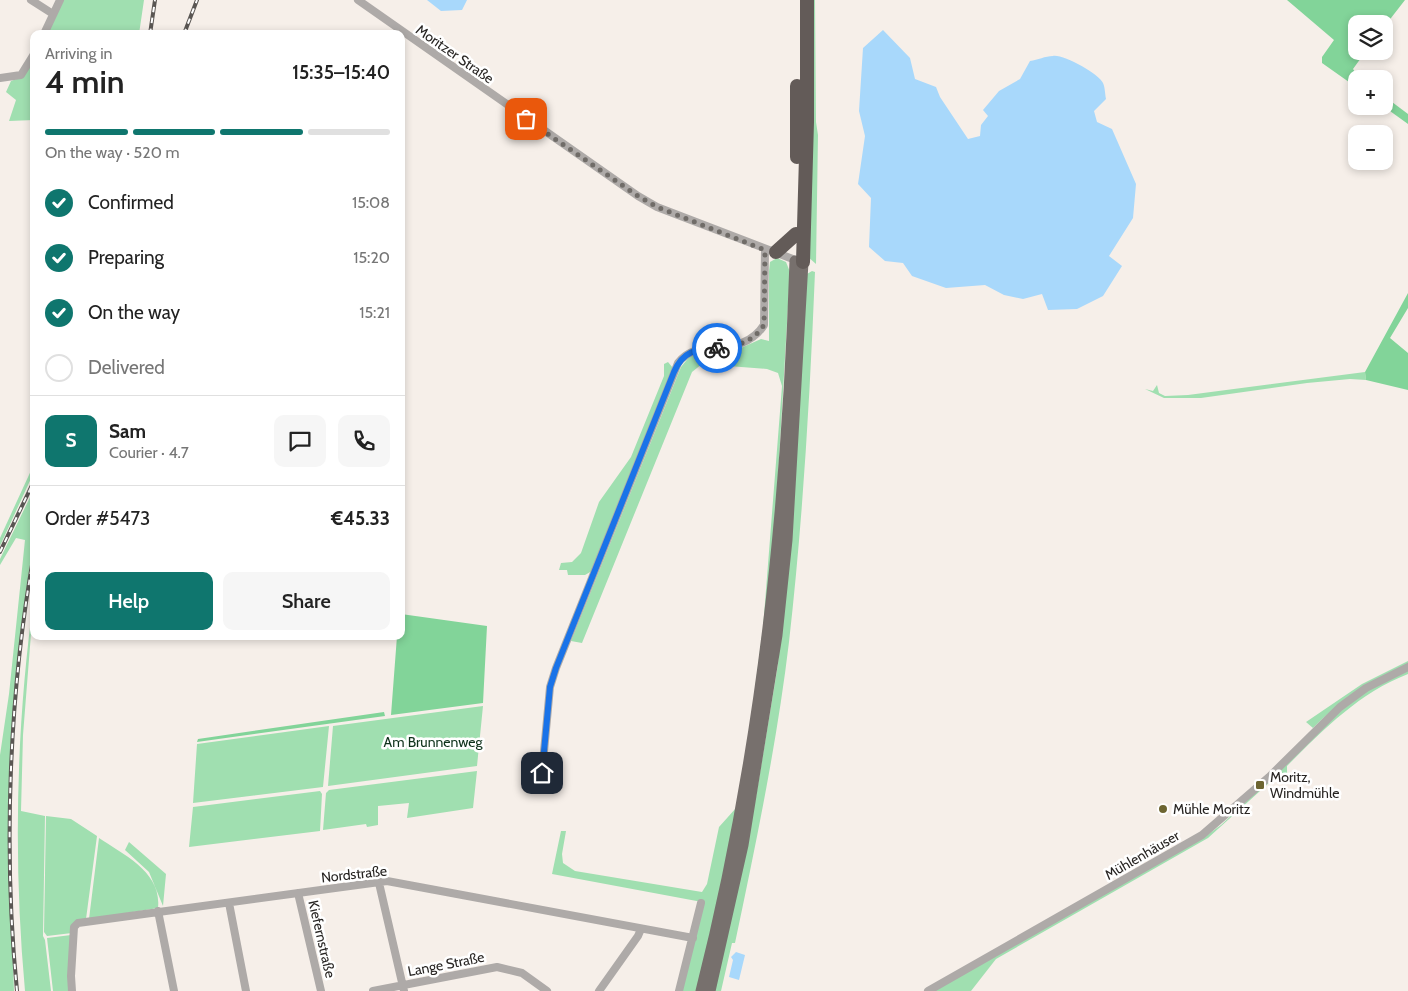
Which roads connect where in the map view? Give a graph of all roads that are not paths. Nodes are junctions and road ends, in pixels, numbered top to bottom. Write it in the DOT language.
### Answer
graph roads {
  1 [pos="31,0"];
  2 [pos="60,0"];
  3 [pos="358,0"];
  4 [pos="798,0"];
  5 [pos="807,0"];
  6 [pos="53,14"];
  7 [pos="46,30"];
  8 [pos="401,30"];
  9 [pos="405,33"];
  10 [pos="30,60"];
  11 [pos="0,78"];
  12 [pos="796,234"];
  13 [pos="771,251"];
  14 [pos="799,261"];
  15 [pos="1408,666"];
  16 [pos="542,773"];
  17 [pos="379,883"];
  18 [pos="298,893"];
  19 [pos="229,903"];
  20 [pos="701,903"];
  21 [pos="158,911"];
  22 [pos="641,929"];
  23 [pos="693,938"];
  24 [pos="403,988"];
  25 [pos="72,991"];
  26 [pos="174,991"];
  27 [pos="246,991"];
  28 [pos="321,991"];
  29 [pos="373,991"];
  30 [pos="547,991"];
  31 [pos="599,991"];
  32 [pos="679,991"];
  33 [pos="701,991"];
  34 [pos="710,991"];
  35 [pos="928,991"];
  1 -- 6 [label="street"];
  2 -- 6 [label="street"];
  3 -- 8 [label="street, Moritzer Straße"];
  4 -- 12 [label="highway"];
  5 -- 14 [label="highway"];
  6 -- 7 [label="street"];
  9 -- 13 [label="street, Moritzer Straße"];
  10 -- 11 [label="street"];
  12 -- 13 [label="highway"];
  12 -- 14 [label="highway"];
  13 -- 14 [label="street, Moritzer Straße"];
  13 -- 16 [label="street"];
  14 -- 33 [label="main road"];
  14 -- 34 [label="main road"];
  15 -- 35 [label="street, Mühlenhäuser"];
  17 -- 18 [label="street, Nordstraße"];
  17 -- 22 [label="street, Nordstraße"];
  17 -- 24 [label="street"];
  18 -- 19 [label="street, Nordstraße"];
  18 -- 28 [label="street, Kiefernstraße"];
  19 -- 21 [label="street, Nordstraße"];
  19 -- 27 [label="street"];
  20 -- 23 [label="street"];
  21 -- 25 [label="street, Nordstraße"];
  21 -- 26 [label="street"];
  22 -- 23 [label="street, Nordstraße"];
  22 -- 31 [label="street"];
  23 -- 32 [label="street"];
  24 -- 29 [label="street, Lange Straße"];
  24 -- 30 [label="street, Lange Straße"];
}
